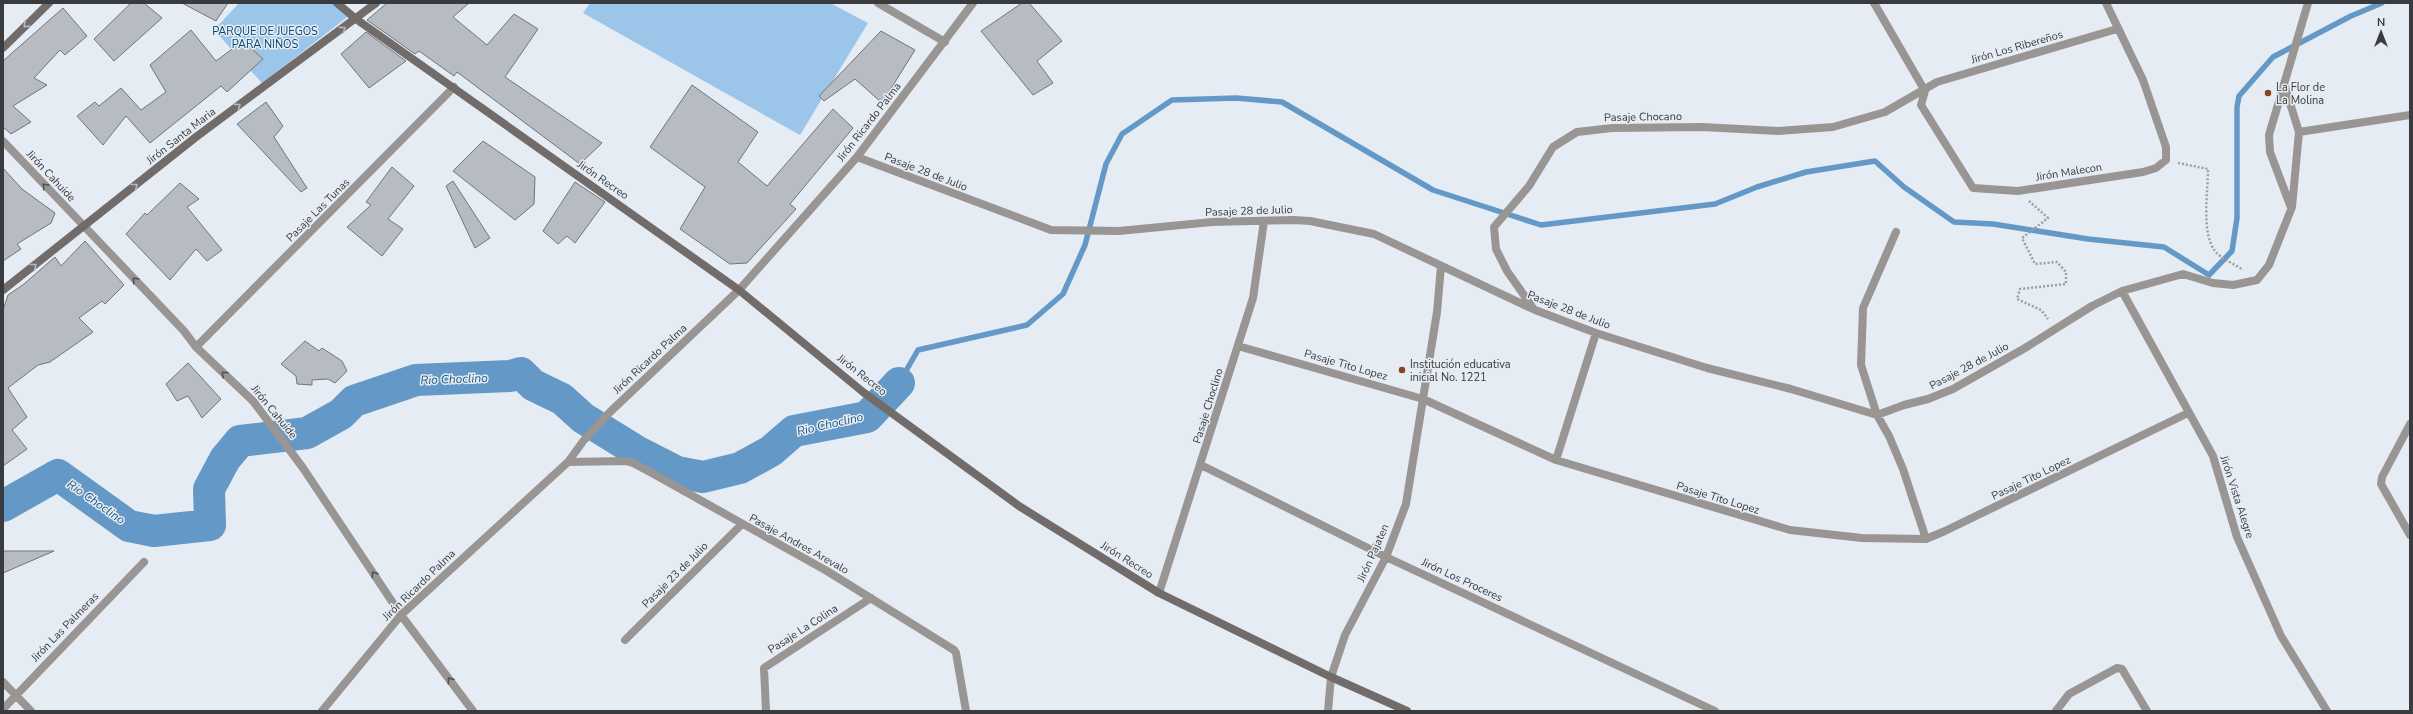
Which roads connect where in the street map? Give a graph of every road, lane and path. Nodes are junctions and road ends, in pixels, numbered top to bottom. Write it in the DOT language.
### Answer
graph roads {
  1 [pos="49,3"];
  2 [pos="337,3"];
  3 [pos="376,3"];
  4 [pos="878,3"];
  5 [pos="973,3"];
  6 [pos="1874,3"];
  7 [pos="2106,3"];
  8 [pos="2308,3"];
  9 [pos="356,19"];
  10 [pos="2117,29"];
  11 [pos="945,42"];
  12 [pos="3,48"];
  13 [pos="2284,84"];
  14 [pos="454,87"];
  15 [pos="1925,91"];
  16 [pos="2410,116"];
  17 [pos="2299,132"];
  18 [pos="3,141"];
  19 [pos="857,157"];
  20 [pos="2166,160"];
  21 [pos="2018,191"];
  22 [pos="2292,207"];
  23 [pos="1264,221"];
  24 [pos="84,227"];
  25 [pos="1896,232"];
  26 [pos="1441,266"];
  27 [pos="2247,272"];
  28 [pos="3,290"];
  29 [pos="739,290"];
  30 [pos="2122,291"];
  31 [pos="1535,310"];
  32 [pos="2054,328"];
  33 [pos="1596,333"];
  34 [pos="1238,346"];
  35 [pos="196,347"];
  36 [pos="1423,399"];
  37 [pos="2188,412"];
  38 [pos="1877,415"];
  39 [pos="2410,424"];
  40 [pos="1556,460"];
  41 [pos="568,462"];
  42 [pos="1201,465"];
  43 [pos="741,525"];
  44 [pos="2410,534"];
  45 [pos="1926,539"];
  46 [pos="1386,557"];
  47 [pos="144,562"];
  48 [pos="1159,593"];
  49 [pos="871,598"];
  50 [pos="401,614"];
  51 [pos="625,640"];
  52 [pos="1330,676"];
  53 [pos="3,682"];
  54 [pos="14,695"];
  55 [pos="3,709"];
  56 [pos="31,711"];
  57 [pos="322,711"];
  58 [pos="473,711"];
  59 [pos="766,711"];
  60 [pos="966,711"];
  61 [pos="1328,711"];
  62 [pos="1407,711"];
  63 [pos="1715,711"];
  64 [pos="2056,711"];
  65 [pos="2147,711"];
  66 [pos="2327,711"];
  1 -- 12 [label="main road, one-way"];
  2 -- 9 [label="main road, Jirón Recreo"];
  3 -- 9 [label="main road, Jirón Santa Maria"];
  4 -- 11 [label="street"];
  5 -- 11 [label="street, Jirón Ricardo Palma"];
  6 -- 15 [label="street"];
  7 -- 10 [label="street"];
  8 -- 13 [label="street"];
  9 -- 14 [label="main road, Jirón Recreo"];
  24 -- 9 [label="main road, Jirón Santa Maria, one-way"];
  10 -- 15 [label="street, Jirón Los Ribereños"];
  10 -- 20 [label="street"];
  11 -- 19 [label="street, Jirón Ricardo Palma"];
  13 -- 17 [label="street"];
  13 -- 22 [label="street"];
  14 -- 29 [label="main road, Jirón Recreo"];
  14 -- 35 [label="street, Pasaje Las Tunas"];
  15 -- 21 [label="street, Jirón Malecon"];
  15 -- 31 [label="street, Pasaje Chocano"];
  16 -- 17 [label="street"];
  17 -- 22 [label="street"];
  24 -- 18 [label="street, Jirón Cahuide, one-way"];
  19 -- 23 [label="street, Pasaje 28 de Julio"];
  19 -- 29 [label="street, Jirón Ricardo Palma"];
  20 -- 21 [label="street, Jirón Malecon"];
  20 -- 27 [label="path"];
  21 -- 32 [label="path"];
  22 -- 30 [label="street, Pasaje 28 de Julio"];
  23 -- 26 [label="street, Pasaje 28 de Julio"];
  23 -- 34 [label="street, Pasaje Choclino"];
  28 -- 24 [label="main road, Jirón Santa Maria, one-way"];
  35 -- 24 [label="street, Jirón Cahuide, one-way"];
  25 -- 38 [label="street"];
  26 -- 31 [label="street, Pasaje 28 de Julio"];
  26 -- 36 [label="street, Jirón Pajaten"];
  29 -- 41 [label="street, Jirón Ricardo Palma"];
  29 -- 48 [label="main road, Jirón Recreo"];
  30 -- 32 [label="street, Pasaje 28 de Julio"];
  30 -- 37 [label="street, Jirón Vista Alegre"];
  31 -- 33 [label="street, Pasaje 28 de Julio"];
  32 -- 38 [label="street, Pasaje 28 de Julio"];
  33 -- 38 [label="street, Pasaje 28 de Julio"];
  33 -- 40 [label="street"];
  34 -- 36 [label="street, Pasaje Tito Lopez"];
  34 -- 42 [label="street, Pasaje Choclino"];
  50 -- 35 [label="street, Jirón Cahuide, one-way"];
  36 -- 40 [label="street, Pasaje Tito Lopez"];
  36 -- 46 [label="street, Jirón Pajaten"];
  37 -- 45 [label="street, Pasaje Tito Lopez"];
  37 -- 66 [label="street, Jirón Vista Alegre"];
  38 -- 45 [label="street"];
  39 -- 44 [label="street"];
  40 -- 45 [label="street, Pasaje Tito Lopez"];
  41 -- 43 [label="street, Pasaje Andres Arevalo"];
  41 -- 50 [label="street, Jirón Ricardo Palma"];
  42 -- 46 [label="street, Jirón Los Proceres"];
  42 -- 48 [label="street, Pasaje Choclino"];
  43 -- 49 [label="street, Pasaje Andres Arevalo"];
  43 -- 51 [label="street, Pasaje 23 de Julio"];
  46 -- 52 [label="street, Jirón Pajaten"];
  46 -- 63 [label="street, Jirón Los Proceres"];
  47 -- 54 [label="street, Jirón Las Palmeras"];
  48 -- 52 [label="main road, Jirón Recreo"];
  49 -- 59 [label="street, Pasaje La Colina"];
  49 -- 60 [label="street, Pasaje Andres Arevalo"];
  50 -- 57 [label="street, Jirón Ricardo Palma"];
  58 -- 50 [label="street, Jirón Cahuide, one-way"];
  52 -- 61 [label="street, Jirón Pajaten"];
  52 -- 62 [label="main road, Jirón Recreo"];
  53 -- 54 [label="street"];
  54 -- 55 [label="street, Jirón Las Palmeras"];
  54 -- 56 [label="street"];
  64 -- 65 [label="street"];
}
